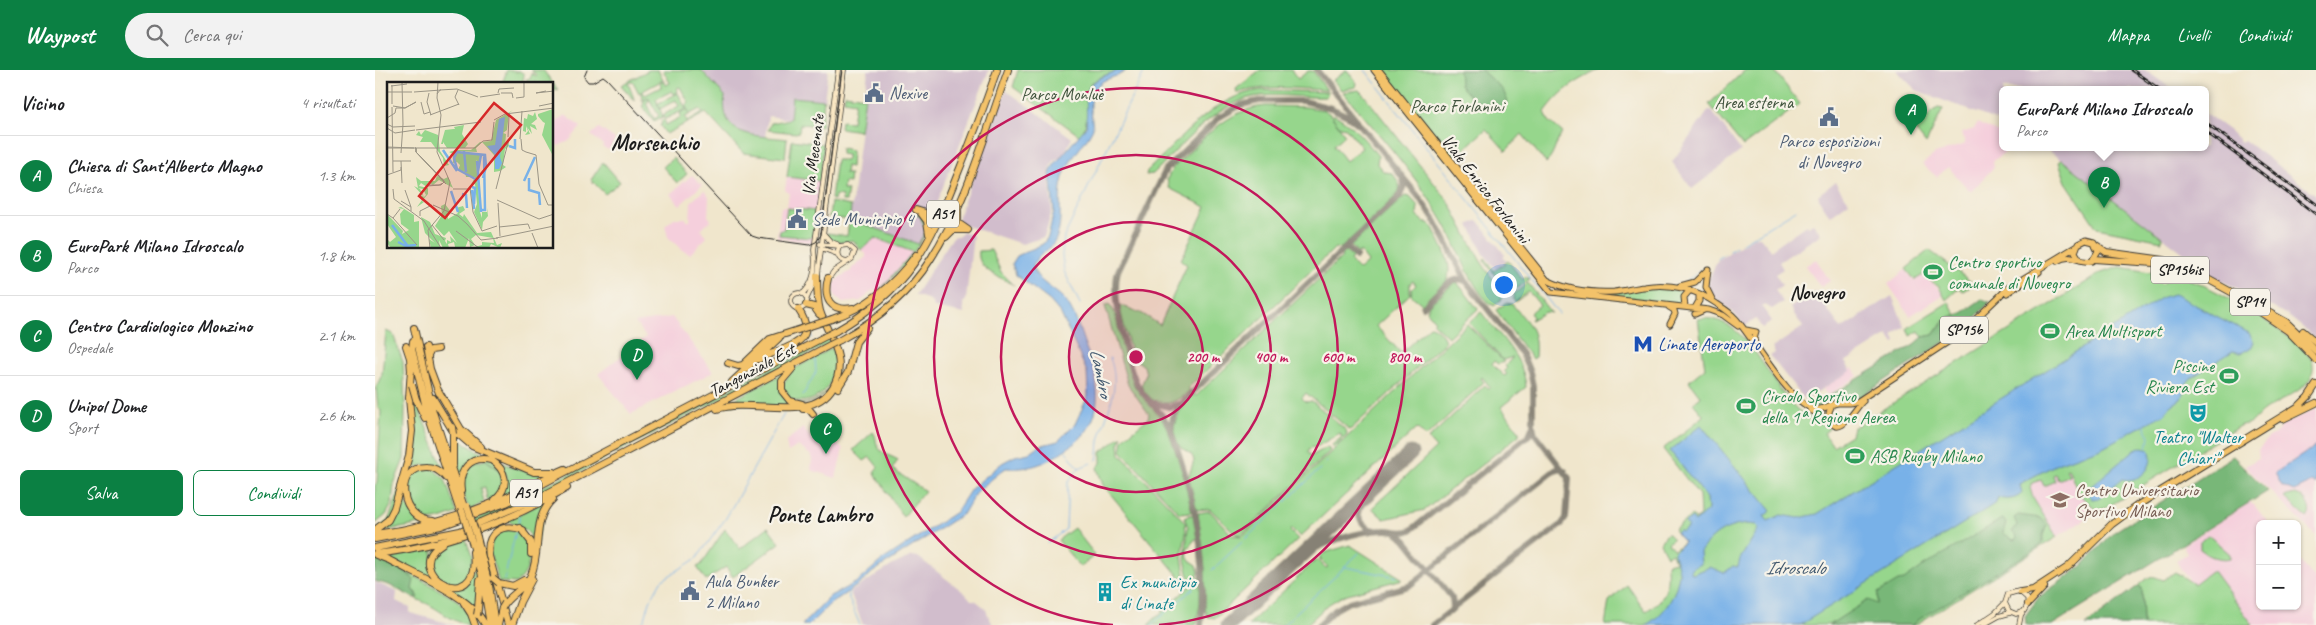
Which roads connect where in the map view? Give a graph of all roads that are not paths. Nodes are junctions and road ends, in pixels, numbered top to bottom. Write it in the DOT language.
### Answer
graph roads {
  1 [pos="838,70"];
  2 [pos="844,70"];
  3 [pos="1374,70"];
  4 [pos="1379,70"];
  5 [pos="997,71"];
  6 [pos="1007,73"];
  7 [pos="974,133"];
  8 [pos="968,181"];
  9 [pos="943,204"];
  10 [pos="823,233"];
  11 [pos="929,234"];
  12 [pos="815,245"];
  13 [pos="2096,245"];
  14 [pos="821,246"];
  15 [pos="842,246"];
  16 [pos="2077,246"];
  17 [pos="837,254"];
  18 [pos="2095,259"];
  19 [pos="2080,260"];
  20 [pos="930,261"];
  21 [pos="847,262"];
  22 [pos="2177,264"];
  23 [pos="817,276"];
  24 [pos="828,278"];
  25 [pos="1676,286"];
  26 [pos="1690,290"];
  27 [pos="1579,292"];
  28 [pos="802,294"];
  29 [pos="1699,294"];
  30 [pos="807,301"];
  31 [pos="1659,305"];
  32 [pos="859,307"];
  33 [pos="1685,307"];
  34 [pos="1722,307"];
  35 [pos="798,309"];
  36 [pos="885,310"];
  37 [pos="820,311"];
  38 [pos="1695,311"];
  39 [pos="1670,324"];
  40 [pos="413,330"];
  41 [pos="786,334"];
  42 [pos="413,341"];
  43 [pos="2316,344"];
  44 [pos="406,346"];
  45 [pos="427,347"];
  46 [pos="438,349"];
  47 [pos="2316,351"];
  48 [pos="428,356"];
  49 [pos="811,356"];
  50 [pos="2316,358"];
  51 [pos="415,359"];
  52 [pos="756,360"];
  53 [pos="728,364"];
  54 [pos="411,369"];
  55 [pos="2316,385"];
  56 [pos="837,388"];
  57 [pos="438,390"];
  58 [pos="723,390"];
  59 [pos="2316,390"];
  60 [pos="432,394"];
  61 [pos="2316,403"];
  62 [pos="1844,404"];
  63 [pos="770,406"];
  64 [pos="1831,407"];
  65 [pos="813,414"];
  66 [pos="1850,416"];
  67 [pos="693,418"];
  68 [pos="1830,419"];
  69 [pos="2283,419"];
  70 [pos="594,457"];
  71 [pos="499,458"];
  72 [pos="443,461"];
  73 [pos="454,466"];
  74 [pos="562,470"];
  75 [pos="591,472"];
  76 [pos="400,485"];
  77 [pos="568,487"];
  78 [pos="462,492"];
  79 [pos="454,494"];
  80 [pos="485,506"];
  81 [pos="463,508"];
  82 [pos="451,518"];
  83 [pos="490,526"];
  84 [pos="375,530"];
  85 [pos="523,530"];
  86 [pos="375,534"];
  87 [pos="538,534"];
  88 [pos="472,538"];
  89 [pos="375,539"];
  90 [pos="375,548"];
  91 [pos="473,552"];
  92 [pos="375,555"];
  93 [pos="479,576"];
  94 [pos="425,579"];
  95 [pos="2021,592"];
  96 [pos="2005,603"];
  97 [pos="2026,608"];
  98 [pos="2012,613"];
  99 [pos="477,625"];
  100 [pos="492,625"];
  101 [pos="508,625"];
  102 [pos="512,625"];
  103 [pos="1977,625"];
  104 [pos="1983,625"];
  1 -- 12 [label="main road, Via Mecenate"];
  2 -- 10 [label="main road, Via Mecenate"];
  3 -- 27 [label="main road, Viale Enrico Forlanini"];
  4 -- 27 [label="main road, Viale Enrico Forlanini"];
  5 -- 7 [label="highway, Tangenziale Est / A51"];
  6 -- 8 [label="highway, Tangenziale Est / A51"];
  7 -- 9 [label="highway"];
  7 -- 58 [label="highway, Tangenziale Est / A51, bridge"];
  8 -- 20 [label="highway, Tangenziale Est / A51"];
  8 -- 20 [label="highway"];
  9 -- 11 [label="highway"];
  9 -- 11 [label="highway"];
  10 -- 14 [label="main road, Via Mecenate"];
  10 -- 15 [label="main road"];
  11 -- 32 [label="highway"];
  12 -- 14 [label="main road"];
  12 -- 28 [label="main road, Via Mecenate"];
  13 -- 16 [label="main road"];
  13 -- 18 [label="main road"];
  13 -- 22 [label="highway, SP15bis"];
  14 -- 15 [label="main road"];
  14 -- 17 [label="main road"];
  14 -- 23 [label="main road, Via Mecenate"];
  15 -- 17 [label="main road"];
  15 -- 21 [label="main road"];
  16 -- 19 [label="main road"];
  16 -- 62 [label="main road, SP15b"];
  17 -- 21 [label="main road"];
  18 -- 19 [label="main road"];
  18 -- 50 [label="highway, SP15bis"];
  19 -- 66 [label="main road, SP15b"];
  20 -- 36 [label="highway, Tangenziale Est / A51"];
  21 -- 24 [label="main road"];
  22 -- 43 [label="highway, SP15bis"];
  22 -- 47 [label="highway, SP14"];
  23 -- 30 [label="main road, Via Mecenate"];
  23 -- 37 [label="highway"];
  24 -- 32 [label="highway"];
  25 -- 26 [label="main road"];
  25 -- 27 [label="main road"];
  25 -- 34 [label="main road"];
  26 -- 29 [label="main road"];
  26 -- 33 [label="main road"];
  27 -- 31 [label="main road"];
  28 -- 30 [label="main road"];
  28 -- 35 [label="main road, Via Mecenate"];
  29 -- 34 [label="main road"];
  29 -- 38 [label="main road"];
  30 -- 35 [label="main road"];
  30 -- 37 [label="highway"];
  30 -- 49 [label="highway"];
  31 -- 33 [label="main road"];
  31 -- 39 [label="main road"];
  32 -- 41 [label="highway, bridge"];
  33 -- 38 [label="main road"];
  34 -- 64 [label="main road, SP15b"];
  35 -- 52 [label="highway"];
  36 -- 49 [label="highway, Tangenziale Est / A51, bridge"];
  36 -- 56 [label="highway"];
  37 -- 63 [label="highway"];
  38 -- 68 [label="main road"];
  40 -- 42 [label="highway"];
  40 -- 60 [label="highway"];
  40 -- 81 [label="highway"];
  41 -- 52 [label="highway"];
  41 -- 53 [label="highway"];
  42 -- 51 [label="highway"];
  42 -- 81 [label="highway"];
  44 -- 54 [label="highway"];
  45 -- 48 [label="highway"];
  46 -- 48 [label="highway"];
  48 -- 57 [label="highway"];
  49 -- 67 [label="highway, Tangenziale Est / A51"];
  51 -- 72 [label="highway"];
  51 -- 76 [label="highway"];
  52 -- 58 [label="highway"];
  54 -- 72 [label="highway, bridge"];
  54 -- 76 [label="highway"];
  55 -- 95 [label="highway"];
  57 -- 71 [label="highway"];
  57 -- 73 [label="highway"];
  58 -- 70 [label="highway, Tangenziale Est / A51"];
  59 -- 69 [label="highway"];
  60 -- 71 [label="highway"];
  60 -- 73 [label="highway"];
  61 -- 69 [label="highway"];
  62 -- 64 [label="main road, SP15b"];
  62 -- 66 [label="main road"];
  63 -- 65 [label="highway"];
  63 -- 67 [label="highway"];
  64 -- 68 [label="main road"];
  66 -- 68 [label="main road"];
  67 -- 75 [label="highway, Tangenziale Est / A51"];
  69 -- 97 [label="highway"];
  70 -- 74 [label="highway"];
  70 -- 89 [label="highway, Tangenziale Est / A51"];
  71 -- 74 [label="highway"];
  72 -- 79 [label="highway"];
  73 -- 78 [label="highway"];
  74 -- 80 [label="highway"];
  75 -- 77 [label="highway"];
  75 -- 90 [label="highway, Tangenziale Est / A51"];
  76 -- 84 [label="highway"];
  77 -- 83 [label="highway"];
  77 -- 87 [label="highway"];
  78 -- 80 [label="highway"];
  78 -- 81 [label="highway"];
  79 -- 81 [label="highway"];
  79 -- 82 [label="highway"];
  80 -- 82 [label="highway"];
  81 -- 88 [label="highway, bridge"];
  82 -- 86 [label="highway"];
  83 -- 85 [label="highway"];
  83 -- 88 [label="highway"];
  85 -- 88 [label="highway"];
  85 -- 101 [label="highway"];
  87 -- 100 [label="highway"];
  87 -- 102 [label="highway"];
  88 -- 91 [label="highway"];
  88 -- 91 [label="highway"];
  88 -- 92 [label="highway"];
  88 -- 100 [label="highway"];
  91 -- 93 [label="highway"];
  92 -- 94 [label="highway"];
  93 -- 99 [label="highway"];
  93 -- 100 [label="highway"];
  94 -- 99 [label="highway"];
  94 -- 100 [label="highway"];
  95 -- 96 [label="main road"];
  95 -- 97 [label="main road"];
  96 -- 98 [label="main road"];
  96 -- 103 [label="main road"];
  97 -- 98 [label="main road"];
  97 -- 98 [label="main road"];
  98 -- 104 [label="main road"];
}
